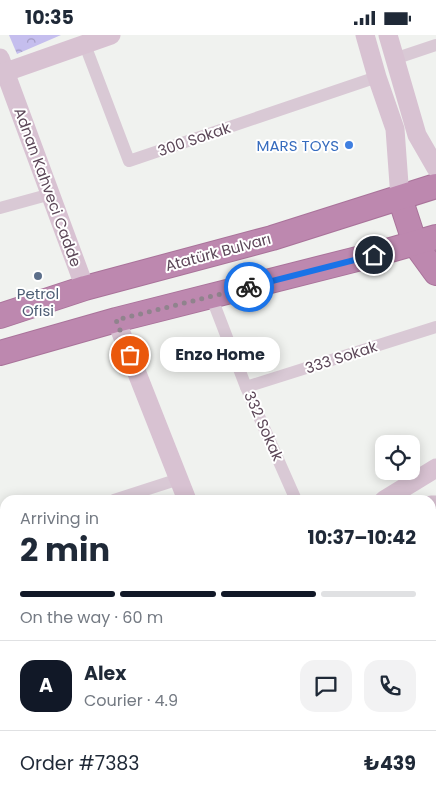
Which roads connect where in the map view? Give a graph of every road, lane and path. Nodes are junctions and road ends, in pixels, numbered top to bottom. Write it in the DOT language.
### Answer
graph roads {
  1 [pos="111,35"];
  2 [pos="365,35"];
  3 [pos="388,35"];
  4 [pos="85,45"];
  5 [pos="436,45"];
  6 [pos="394,59"];
  7 [pos="2,68"];
  8 [pos="377,77"];
  9 [pos="436,168"];
  10 [pos="436,186"];
  11 [pos="51,194"];
  12 [pos="400,198"];
  13 [pos="0,208"];
  14 [pos="425,240"];
  15 [pos="436,273"];
  16 [pos="86,288"];
  17 [pos="210,297"];
  18 [pos="0,316"];
  19 [pos="116,320"];
  20 [pos="436,327"];
  21 [pos="0,353"];
  22 [pos="246,387"];
  23 [pos="436,468"];
  24 [pos="179,479"];
  25 [pos="129,495"];
  26 [pos="185,495"];
  27 [pos="294,495"];
  28 [pos="392,495"];
  1 -- 4 [label="street"];
  2 -- 8 [label="street"];
  3 -- 6 [label="street"];
  4 -- 7 [label="street"];
  4 -- 8 [label="street, 300 Sokak"];
  5 -- 6 [label="street"];
  6 -- 9 [label="street"];
  7 -- 11 [label="street, Adnan Kahveci Cadde"];
  8 -- 12 [label="street"];
  10 -- 12 [label="highway, Atatürk Bulvarı"];
  11 -- 13 [label="street"];
  11 -- 16 [label="street, Adnan Kahveci Cadde"];
  12 -- 14 [label="highway"];
  12 -- 16 [label="highway, Atatürk Bulvarı"];
  14 -- 15 [label="highway"];
  14 -- 17 [label="highway"];
  16 -- 18 [label="highway, Atatürk Bulvarı"];
  17 -- 19 [label="highway"];
  17 -- 22 [label="street, 332 Sokak"];
  19 -- 21 [label="highway"];
  19 -- 24 [label="street"];
  20 -- 22 [label="street, 333 Sokak"];
  22 -- 27 [label="street, 332 Sokak"];
  23 -- 28 [label="street"];
  24 -- 25 [label="street"];
  24 -- 26 [label="street"];
}
